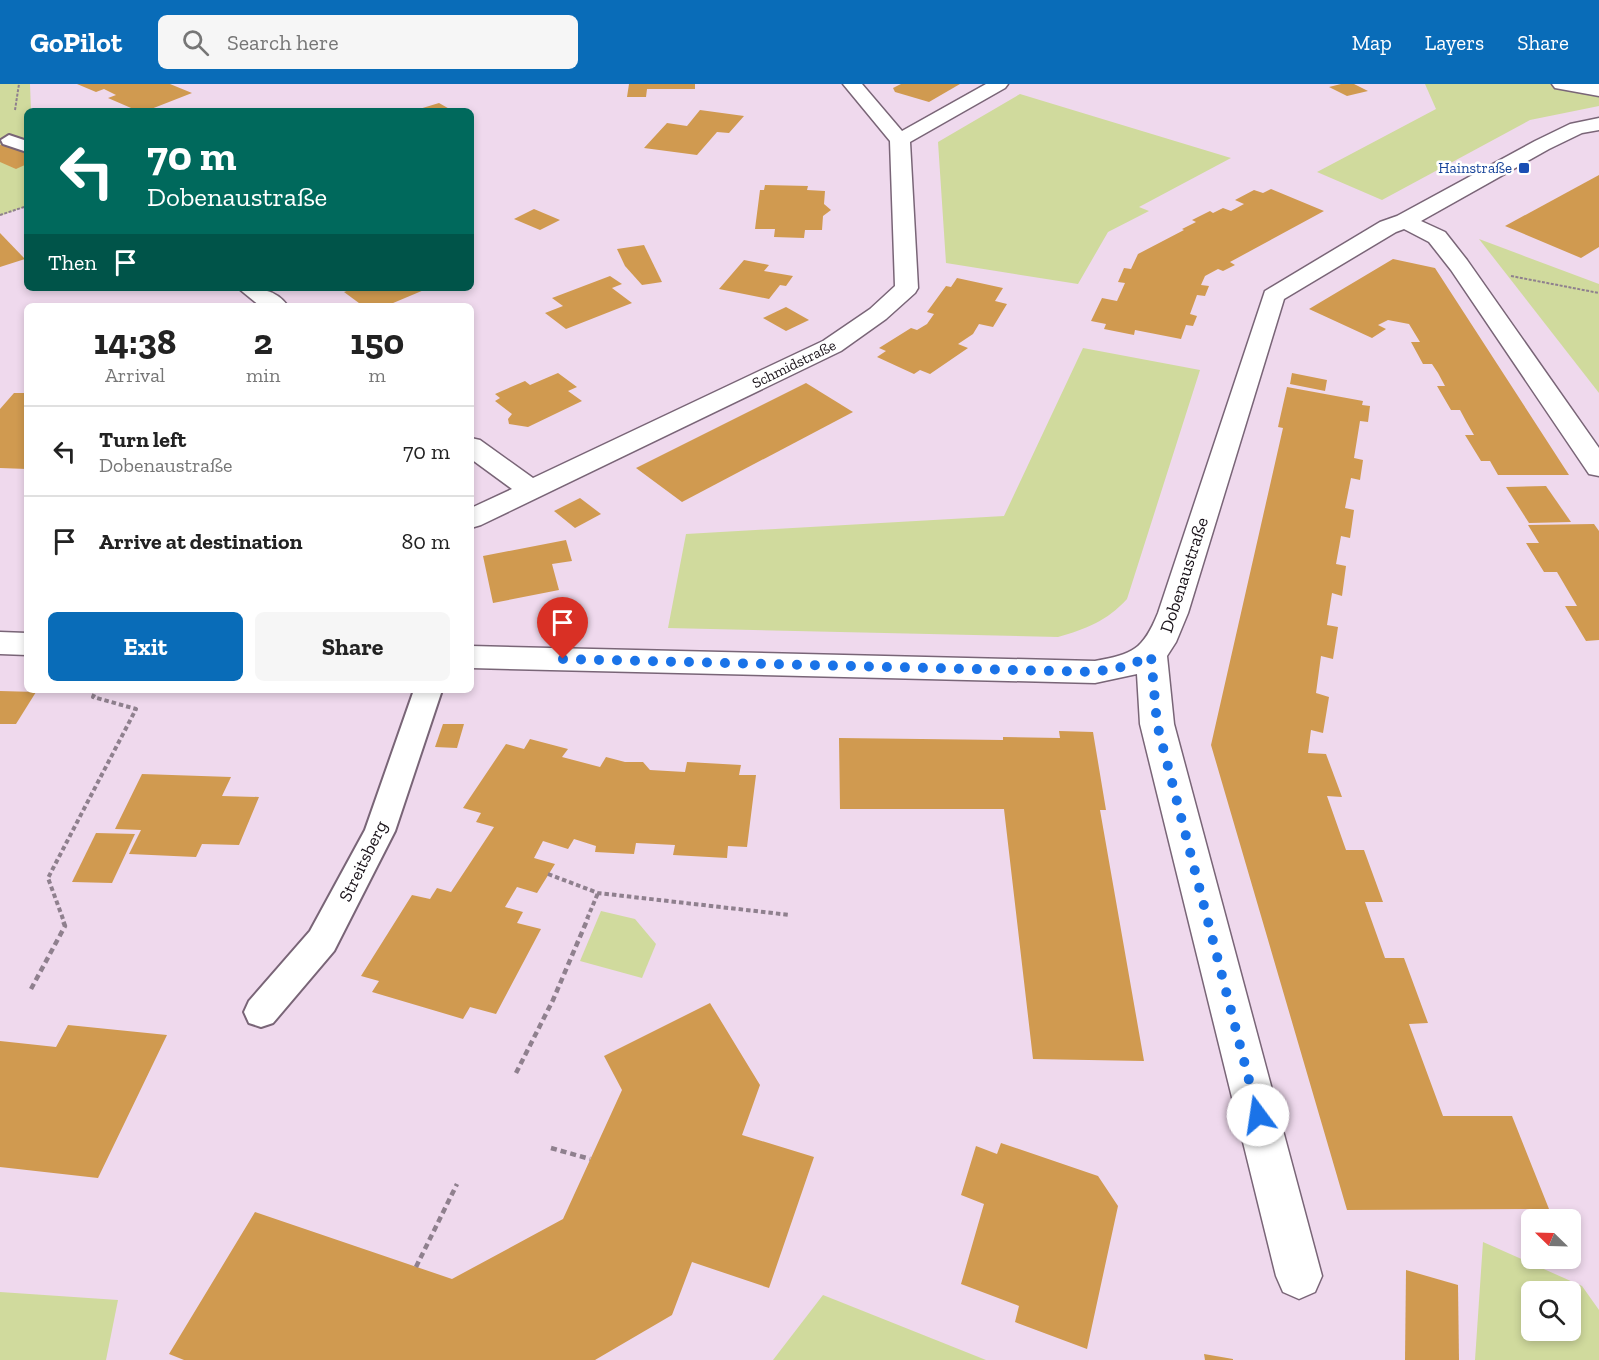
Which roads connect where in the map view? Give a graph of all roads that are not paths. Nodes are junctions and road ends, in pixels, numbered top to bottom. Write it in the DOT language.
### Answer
graph roads {
  1 [pos="852,84"];
  2 [pos="999,84"];
  3 [pos="1561,84"];
  4 [pos="1599,90"];
  5 [pos="1599,124"];
  6 [pos="900,140"];
  7 [pos="9,141"];
  8 [pos="24,146"];
  9 [pos="1405,221"];
  10 [pos="254,291"];
  11 [pos="272,303"];
  12 [pos="474,448"];
  13 [pos="1599,468"];
  14 [pos="531,489"];
  15 [pos="474,518"];
  16 [pos="0,643"];
  17 [pos="24,644"];
  18 [pos="1151,656"];
  19 [pos="474,657"];
  20 [pos="427,693"];
  21 [pos="261,1012"];
  22 [pos="1299,1276"];
  1 -- 6 [label="street"];
  2 -- 6 [label="street"];
  3 -- 4 [label="street"];
  5 -- 9 [label="street, Dobenaustraße"];
  6 -- 14 [label="street, Schmidstraße"];
  7 -- 8 [label="lane"];
  9 -- 13 [label="street"];
  9 -- 18 [label="street, Dobenaustraße"];
  10 -- 11 [label="street"];
  12 -- 14 [label="street"];
  14 -- 15 [label="street, Schmidstraße"];
  16 -- 17 [label="street"];
  18 -- 19 [label="street"];
  18 -- 22 [label="street"];
  20 -- 21 [label="lane, Streitsberg"];
}
